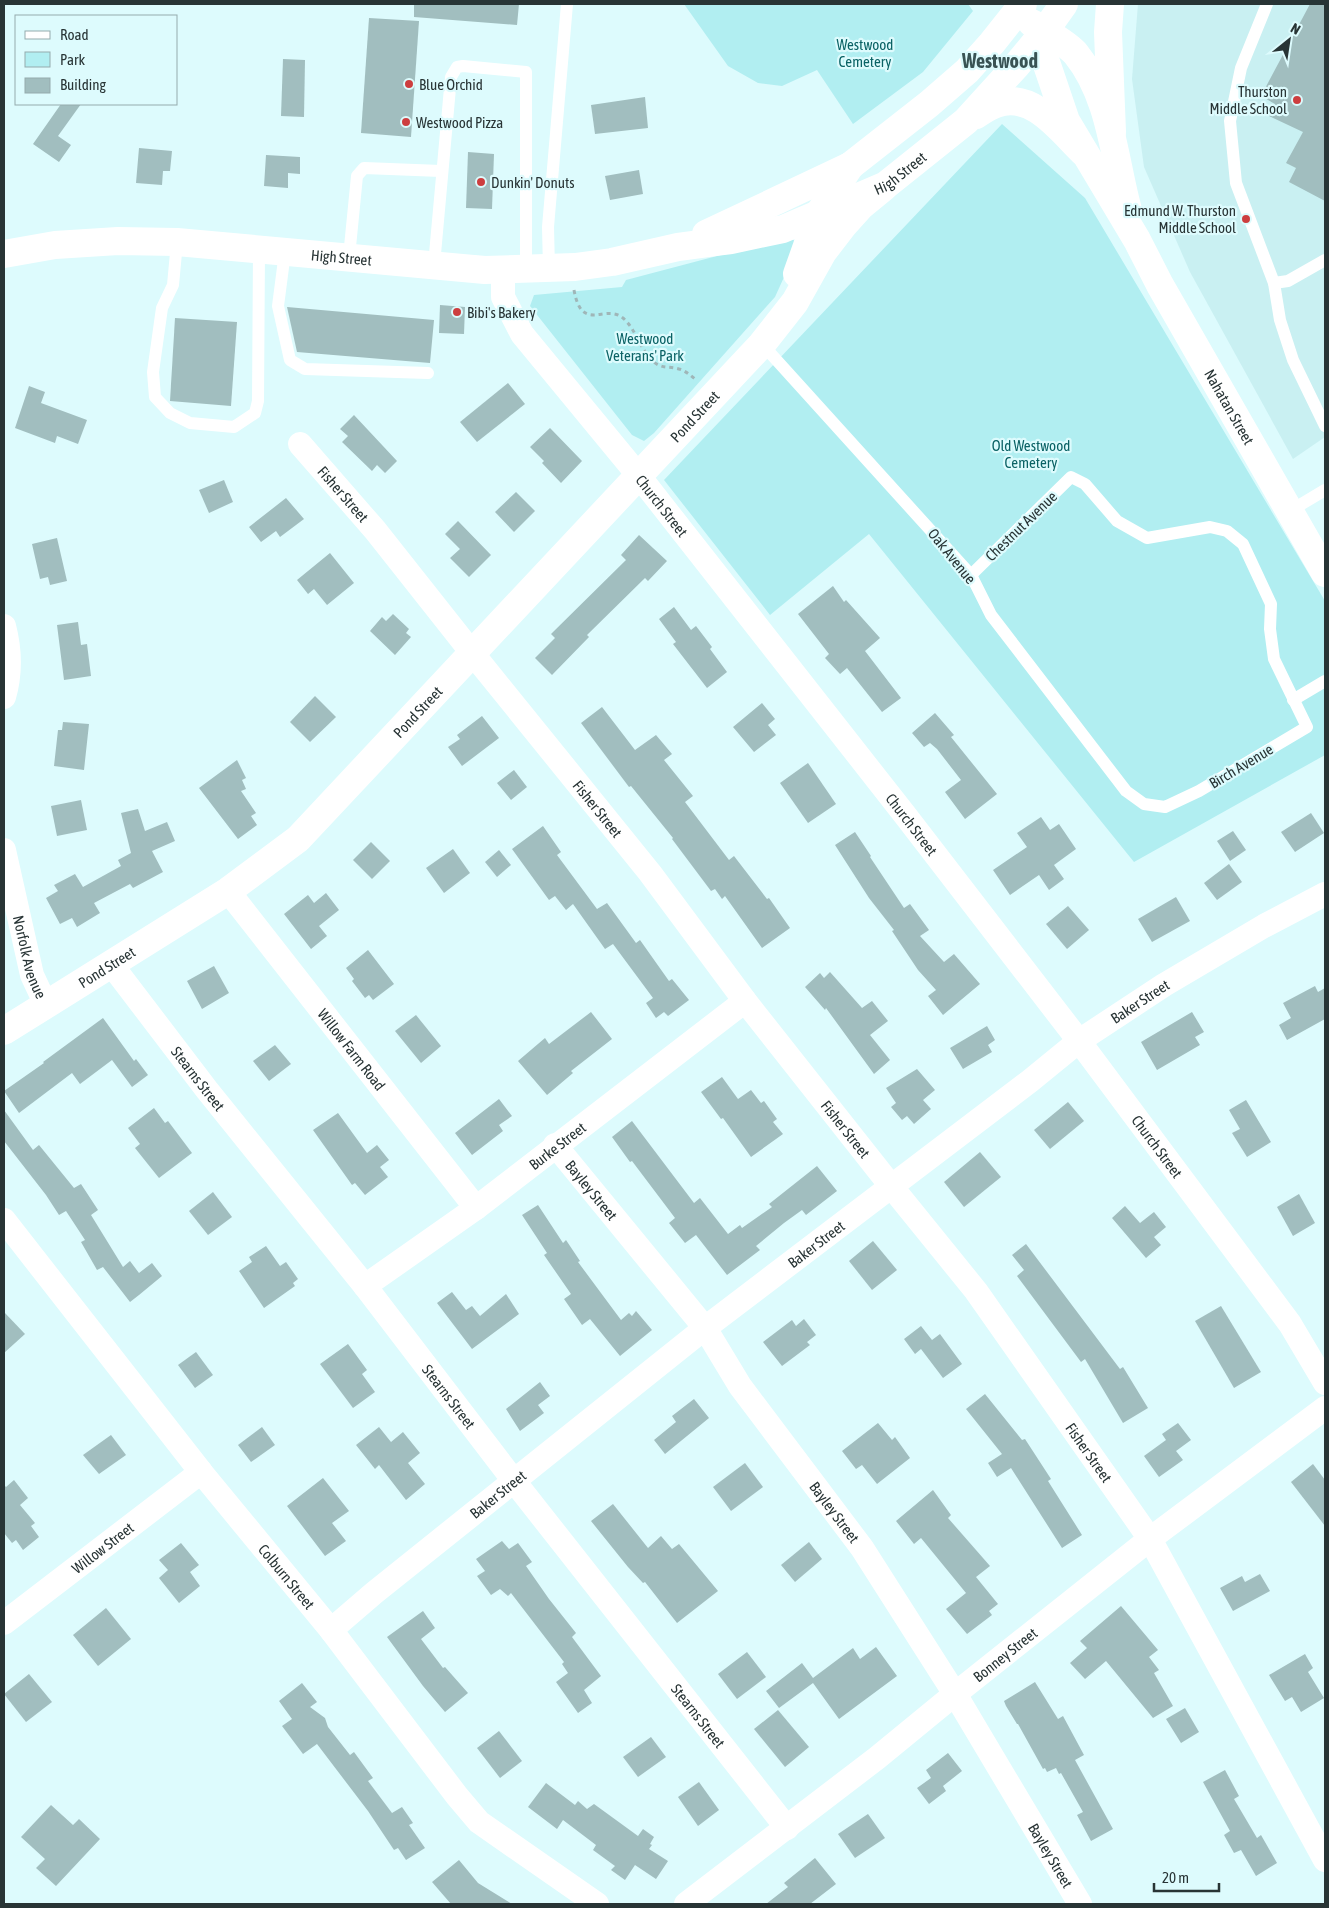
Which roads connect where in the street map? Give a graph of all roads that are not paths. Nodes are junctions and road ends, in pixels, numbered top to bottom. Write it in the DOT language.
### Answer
graph roads {
  1 [pos="567,4"];
  2 [pos="1064,4"];
  3 [pos="1110,4"];
  4 [pos="1267,4"];
  5 [pos="1014,6"];
  6 [pos="1044,32"];
  7 [pos="966,121"];
  8 [pos="1112,132"];
  9 [pos="1083,152"];
  10 [pos="850,166"];
  11 [pos="441,171"];
  12 [pos="886,185"];
  13 [pos="818,215"];
  14 [pos="1137,240"];
  15 [pos="177,242"];
  16 [pos="678,247"];
  17 [pos="272,251"];
  18 [pos="4,254"];
  19 [pos="349,257"];
  20 [pos="1325,260"];
  21 [pos="434,265"];
  22 [pos="536,274"];
  23 [pos="1274,283"];
  24 [pos="769,335"];
  25 [pos="428,373"];
  26 [pos="1325,426"];
  27 [pos="300,444"];
  28 [pos="638,476"];
  29 [pos="1325,490"];
  30 [pos="1290,511"];
  31 [pos="1325,573"];
  32 [pos="971,575"];
  33 [pos="4,626"];
  34 [pos="473,654"];
  35 [pos="1325,681"];
  36 [pos="4,697"];
  37 [pos="1294,700"];
  38 [pos="1144,804"];
  39 [pos="4,850"];
  40 [pos="228,891"];
  41 [pos="1325,894"];
  42 [pos="111,964"];
  43 [pos="745,1001"];
  44 [pos="46,1005"];
  45 [pos="4,1031"];
  46 [pos="1079,1041"];
  47 [pos="555,1145"];
  48 [pos="891,1186"];
  49 [pos="476,1208"];
  50 [pos="4,1220"];
  51 [pos="365,1286"];
  52 [pos="705,1328"];
  53 [pos="1325,1383"];
  54 [pos="1325,1408"];
  55 [pos="201,1472"];
  56 [pos="514,1481"];
  57 [pos="1150,1539"];
  58 [pos="7,1614"];
  59 [pos="331,1630"];
  60 [pos="955,1694"];
  61 [pos="787,1828"];
  62 [pos="1325,1860"];
  63 [pos="582,1900"];
  64 [pos="686,1904"];
  65 [pos="1080,1904"];
  1 -- 22 [label="lane"];
  2 -- 6 [label="main road, High Street"];
  3 -- 8 [label="main road"];
  4 -- 23 [label="lane"];
  5 -- 6 [label="main road, Nahatan Street"];
  5 -- 10 [label="main road, High Street"];
  6 -- 7 [label="main road, High Street"];
  6 -- 8 [label="main road, Nahatan Street"];
  6 -- 9 [label="main road, Nahatan Street"];
  7 -- 9 [label="main road"];
  7 -- 12 [label="main road, High Street"];
  8 -- 14 [label="main road, Nahatan Street"];
  9 -- 14 [label="main road, Nahatan Street"];
  10 -- 13 [label="main road, Pond Street"];
  10 -- 16 [label="main road, High Street"];
  11 -- 19 [label="lane"];
  11 -- 21 [label="lane"];
  11 -- 22 [label="lane"];
  12 -- 13 [label="main road, High Street"];
  12 -- 24 [label="main road, Pond Street"];
  13 -- 16 [label="main road, High Street"];
  13 -- 24 [label="main road, Pond Street"];
  14 -- 30 [label="main road, Nahatan Street"];
  15 -- 17 [label="main road, High Street"];
  15 -- 17 [label="lane"];
  15 -- 18 [label="main road, High Street"];
  16 -- 22 [label="main road, High Street"];
  17 -- 19 [label="main road, High Street"];
  17 -- 25 [label="lane"];
  19 -- 21 [label="main road, High Street"];
  20 -- 23 [label="lane"];
  21 -- 22 [label="main road, High Street"];
  22 -- 28 [label="street, Church Street"];
  23 -- 26 [label="lane"];
  24 -- 28 [label="main road, Pond Street"];
  24 -- 32 [label="lane, Oak Avenue"];
  27 -- 34 [label="street, Fisher Street"];
  28 -- 34 [label="main road, Pond Street"];
  28 -- 46 [label="street, Church Street"];
  29 -- 30 [label="lane"];
  30 -- 31 [label="main road, Nahatan Street"];
  32 -- 37 [label="lane, Chestnut Avenue"];
  32 -- 38 [label="lane, Oak Avenue"];
  33 -- 36 [label="street"];
  34 -- 40 [label="main road, Pond Street"];
  34 -- 43 [label="street, Fisher Street"];
  35 -- 37 [label="lane"];
  37 -- 38 [label="lane, Birch Avenue"];
  39 -- 44 [label="street, Norfolk Avenue"];
  40 -- 42 [label="main road, Pond Street"];
  40 -- 49 [label="street, Willow Farm Road"];
  41 -- 46 [label="street, Baker Street"];
  42 -- 44 [label="main road, Pond Street"];
  42 -- 51 [label="street, Stearns Street"];
  43 -- 47 [label="street, Burke Street"];
  43 -- 48 [label="street, Fisher Street"];
  44 -- 45 [label="main road, Pond Street"];
  46 -- 48 [label="street, Baker Street"];
  46 -- 53 [label="street, Church Street"];
  47 -- 49 [label="street, Burke Street"];
  47 -- 52 [label="street, Bayley Street"];
  48 -- 52 [label="street, Baker Street"];
  48 -- 57 [label="street, Fisher Street"];
  49 -- 51 [label="street, Burke Street"];
  50 -- 55 [label="street, Colburn Street"];
  51 -- 56 [label="street, Stearns Street"];
  52 -- 56 [label="street, Baker Street"];
  52 -- 60 [label="street, Bayley Street"];
  54 -- 57 [label="street, Bonney Street"];
  55 -- 58 [label="street, Willow Street"];
  55 -- 59 [label="street, Colburn Street"];
  56 -- 59 [label="street, Baker Street"];
  56 -- 61 [label="street, Stearns Street"];
  57 -- 60 [label="street, Bonney Street"];
  57 -- 62 [label="street, Fisher Street"];
  59 -- 63 [label="street, Colburn Street"];
  60 -- 61 [label="street, Bonney Street"];
  60 -- 65 [label="street, Bayley Street"];
  61 -- 64 [label="street, Bonney Street"];
}
